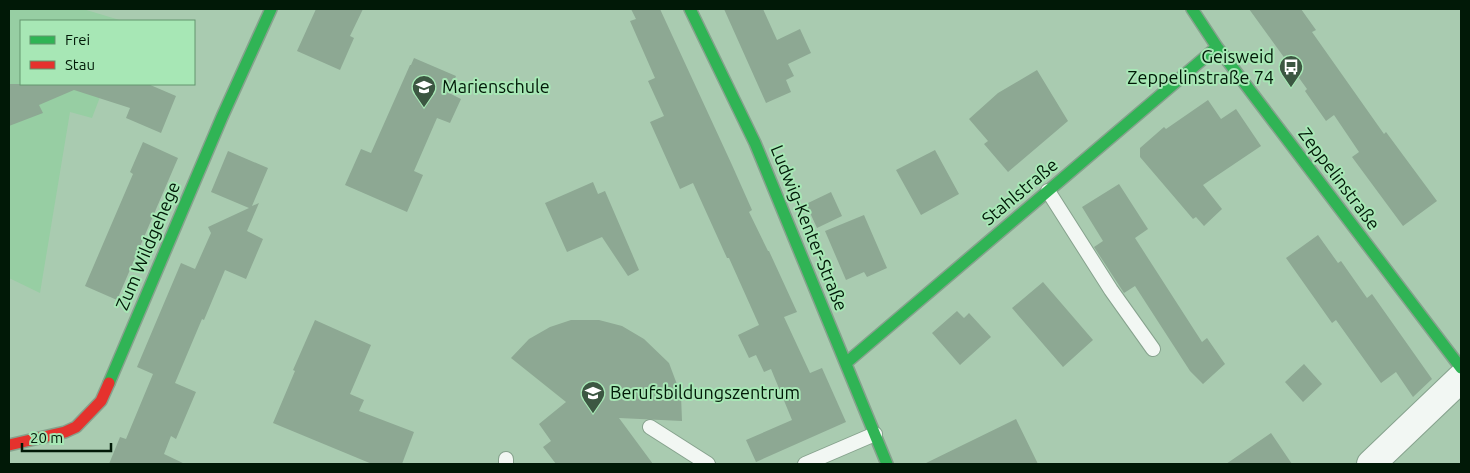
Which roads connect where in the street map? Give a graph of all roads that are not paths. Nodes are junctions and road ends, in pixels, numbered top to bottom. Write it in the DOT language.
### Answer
graph roads {
  1 [pos="271,9"];
  2 [pos="690,9"];
  3 [pos="1192,9"];
  4 [pos="1217,47"];
  5 [pos="1048,191"];
  6 [pos="1153,349"];
  7 [pos="846,363"];
  8 [pos="1461,368"];
  9 [pos="1461,378"];
  10 [pos="650,427"];
  11 [pos="875,434"];
  12 [pos="9,445"];
  13 [pos="708,464"];
  14 [pos="805,464"];
  15 [pos="887,464"];
  16 [pos="1371,464"];
  1 -- 12 [label="street, Zum Wildgehege"];
  2 -- 7 [label="street, Ludwig-Kenter-Straße"];
  3 -- 4 [label="street, Zeppelinstraße"];
  4 -- 5 [label="street, Stahlstraße"];
  4 -- 8 [label="street, Zeppelinstraße"];
  5 -- 6 [label="lane"];
  5 -- 7 [label="street, Stahlstraße"];
  7 -- 11 [label="street, Ludwig-Kenter-Straße"];
  9 -- 16 [label="street"];
  10 -- 13 [label="lane"];
  11 -- 14 [label="lane"];
  11 -- 15 [label="street, Ludwig-Kenter-Straße"];
}
